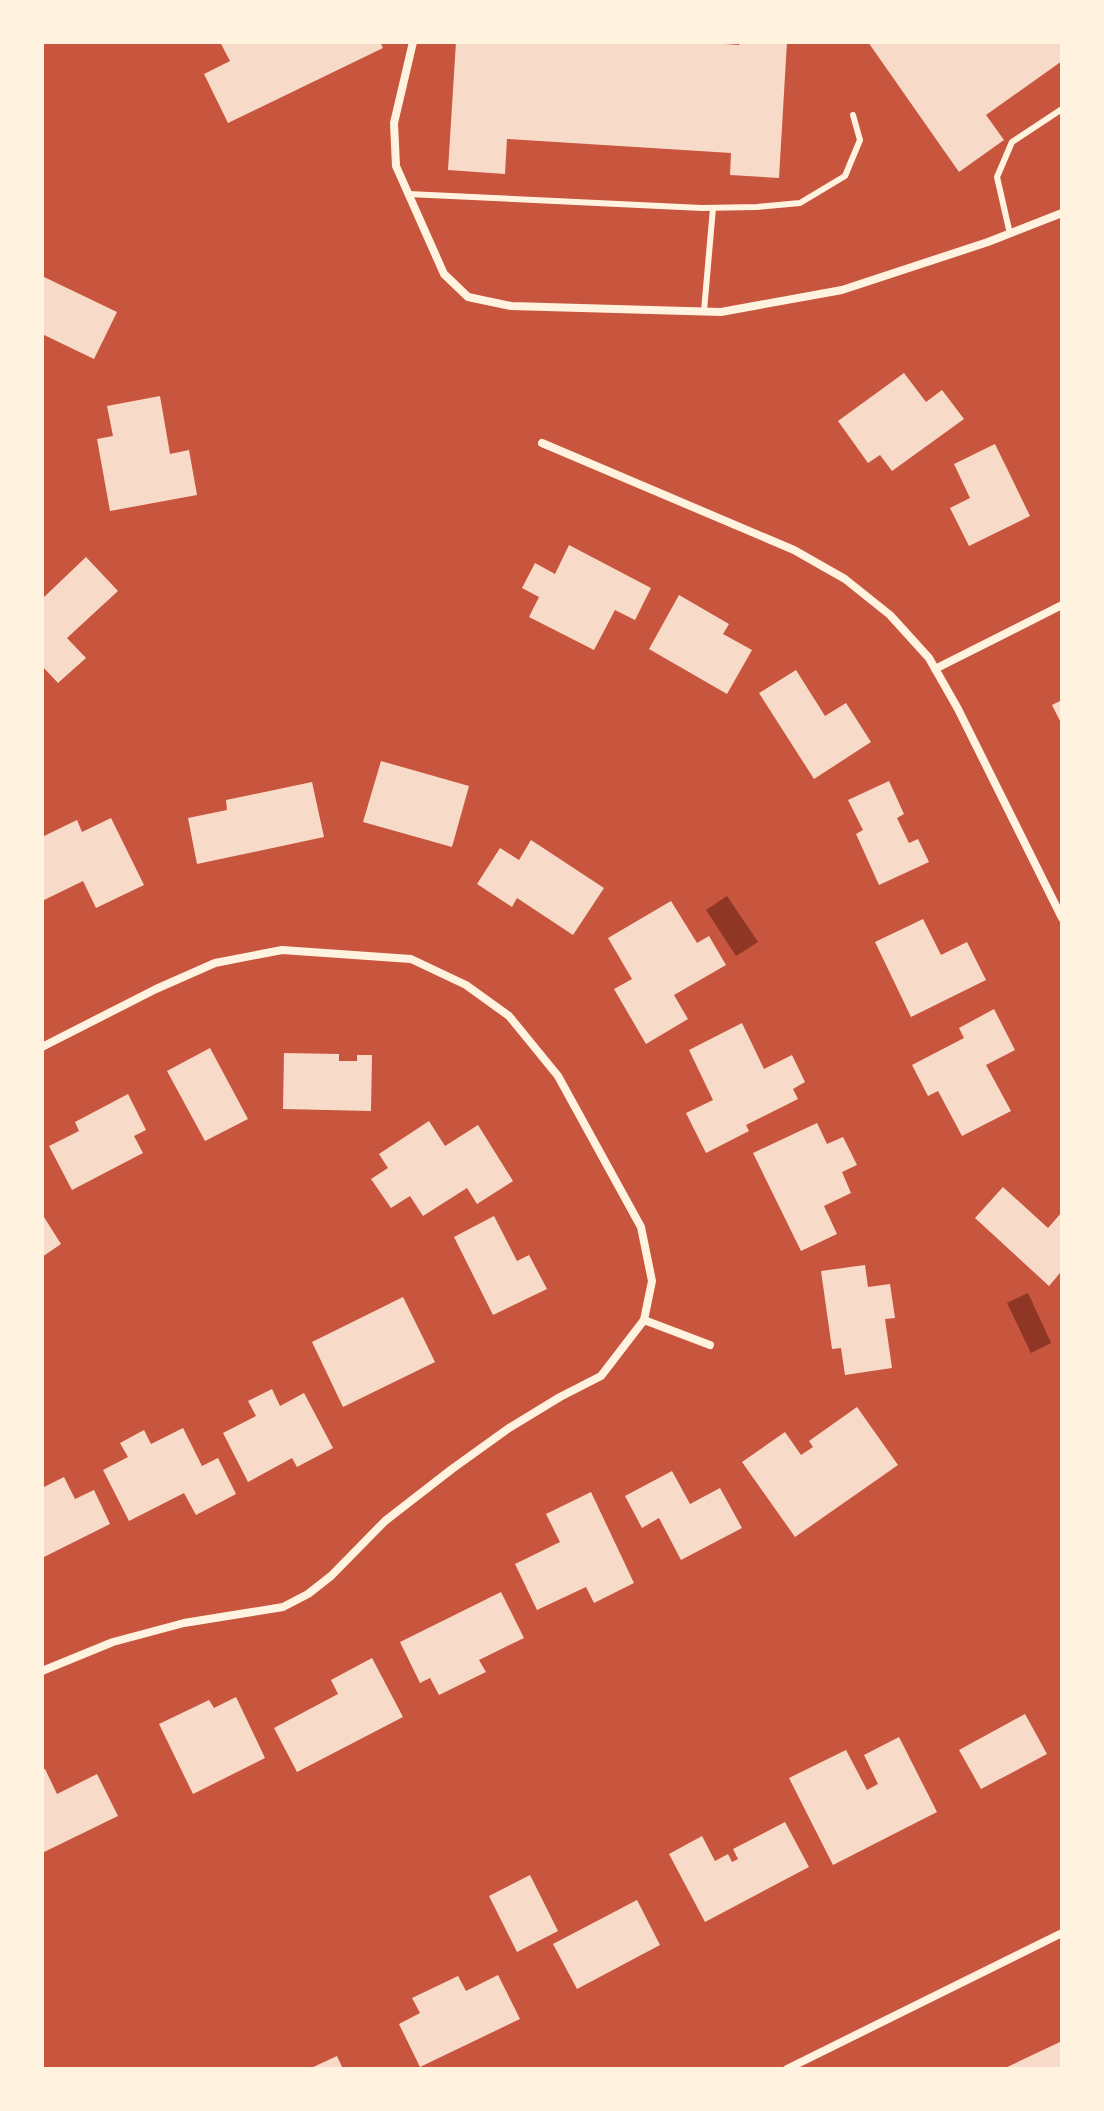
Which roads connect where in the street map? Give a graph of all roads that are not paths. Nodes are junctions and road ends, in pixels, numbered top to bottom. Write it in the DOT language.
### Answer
graph roads {
  1 [pos="413,42"];
  2 [pos="1062,109"];
  3 [pos="853,115"];
  4 [pos="408,194"];
  5 [pos="713,208"];
  6 [pos="1062,213"];
  7 [pos="1010,234"];
  8 [pos="704,311"];
  9 [pos="542,443"];
  10 [pos="1062,605"];
  11 [pos="935,669"];
  12 [pos="1062,918"];
  13 [pos="42,1047"];
  14 [pos="644,1320"];
  15 [pos="710,1345"];
  16 [pos="42,1671"];
  17 [pos="1062,1933"];
  18 [pos="787,2069"];
  1 -- 4 [label="street"];
  2 -- 7 [label="lane"];
  3 -- 5 [label="lane"];
  4 -- 5 [label="lane"];
  4 -- 8 [label="street"];
  5 -- 8 [label="lane"];
  6 -- 7 [label="street"];
  7 -- 8 [label="street"];
  9 -- 11 [label="street"];
  10 -- 11 [label="street"];
  11 -- 12 [label="street"];
  13 -- 14 [label="street"];
  14 -- 15 [label="street"];
  14 -- 16 [label="street"];
  17 -- 18 [label="street"];
}
